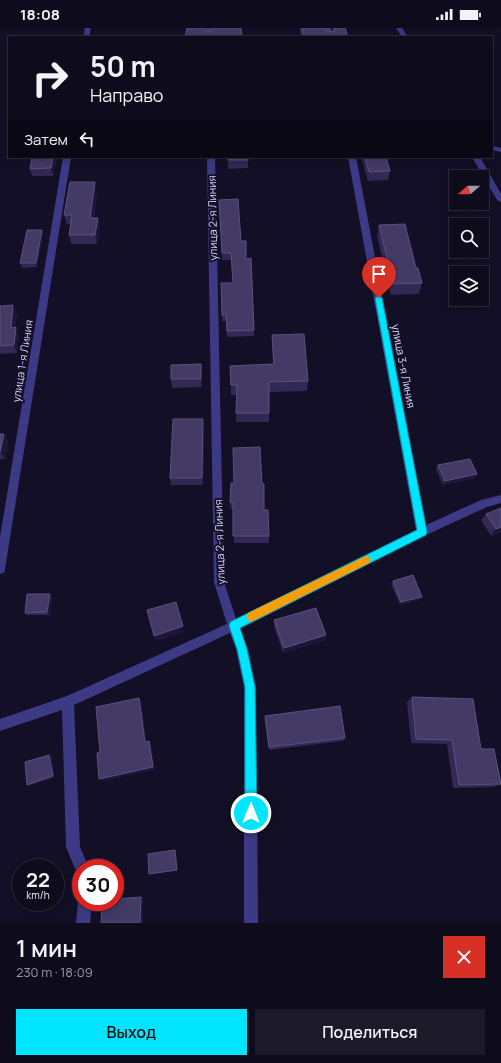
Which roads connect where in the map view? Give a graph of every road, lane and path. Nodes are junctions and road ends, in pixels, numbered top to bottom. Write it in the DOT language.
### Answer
graph roads {
  1 [pos="67,158"];
  2 [pos="211,158"];
  3 [pos="352,158"];
  4 [pos="477,158"];
  5 [pos="501,200"];
  6 [pos="501,499"];
  7 [pos="422,532"];
  8 [pos="0,569"];
  9 [pos="234,626"];
  10 [pos="68,702"];
  11 [pos="0,725"];
  12 [pos="78,859"];
  13 [pos="84,911"];
  14 [pos="83,923"];
  15 [pos="251,923"];
  1 -- 8 [label="street, улица 1-я Линия"];
  2 -- 9 [label="street, улица 2-я Линия"];
  3 -- 7 [label="street, улица 3-я Линия"];
  4 -- 5 [label="street"];
  6 -- 7 [label="street"];
  7 -- 9 [label="street"];
  9 -- 10 [label="street"];
  9 -- 15 [label="street, улица 2-я Линия"];
  10 -- 11 [label="street"];
  10 -- 12 [label="street"];
  13 -- 14 [label="street"];
}
